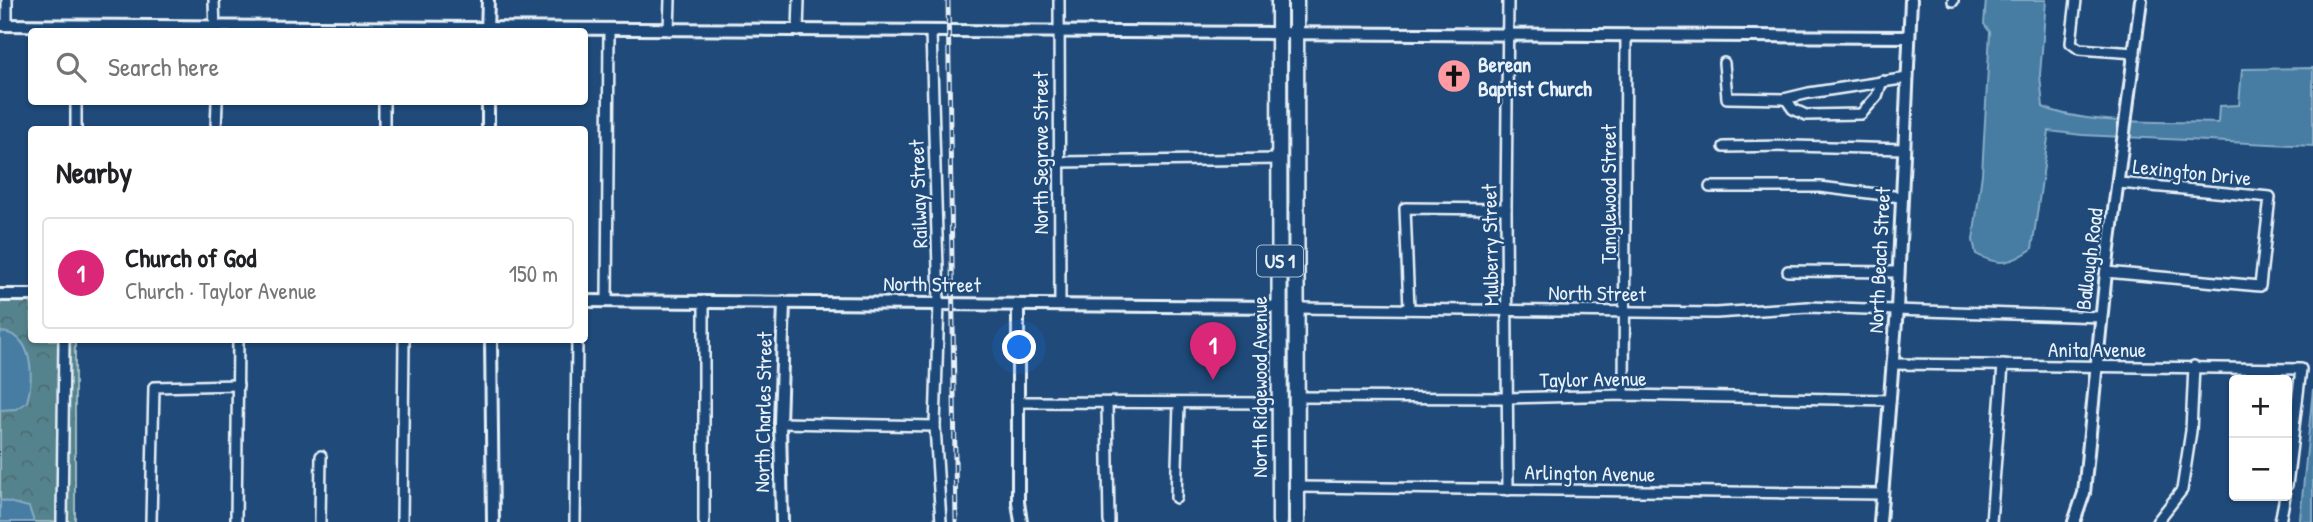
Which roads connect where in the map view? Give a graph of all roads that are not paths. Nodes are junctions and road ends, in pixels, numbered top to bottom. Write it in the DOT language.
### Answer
graph roads {
  1 [pos="7,0"];
  2 [pos="214,0"];
  3 [pos="488,0"];
  4 [pos="670,0"];
  5 [pos="799,0"];
  6 [pos="1059,0"];
  7 [pos="1279,0"];
  8 [pos="1296,0"];
  9 [pos="1508,0"];
  10 [pos="1911,0"];
  11 [pos="2076,0"];
  12 [pos="2141,0"];
  13 [pos="4,25"];
  14 [pos="58,28"];
  15 [pos="215,28"];
  16 [pos="487,28"];
  17 [pos="588,30"];
  18 [pos="609,30"];
  19 [pos="670,30"];
  20 [pos="798,31"];
  21 [pos="931,32"];
  22 [pos="1059,33"];
  23 [pos="1279,34"];
  24 [pos="1296,34"];
  25 [pos="1509,35"];
  26 [pos="1626,35"];
  27 [pos="1909,37"];
  28 [pos="2135,53"];
  29 [pos="1724,63"];
  30 [pos="1908,78"];
  31 [pos="1882,81"];
  32 [pos="1784,99"];
  33 [pos="76,105"];
  34 [pos="216,105"];
  35 [pos="384,105"];
  36 [pos="488,105"];
  37 [pos="76,126"];
  38 [pos="216,126"];
  39 [pos="384,126"];
  40 [pos="488,126"];
  41 [pos="1724,147"];
  42 [pos="1904,149"];
  43 [pos="1280,159"];
  44 [pos="1059,162"];
  45 [pos="2119,183"];
  46 [pos="1710,187"];
  47 [pos="1901,197"];
  48 [pos="1506,209"];
  49 [pos="1788,271"];
  50 [pos="1898,272"];
  51 [pos="2106,272"];
  52 [pos="0,295"];
  53 [pos="28,295"];
  54 [pos="588,301"];
  55 [pos="607,301"];
  56 [pos="704,301"];
  57 [pos="784,302"];
  58 [pos="939,303"];
  59 [pos="1018,305"];
  60 [pos="1060,305"];
  61 [pos="1280,307"];
  62 [pos="1297,308"];
  63 [pos="1409,309"];
  64 [pos="1897,309"];
  65 [pos="1508,311"];
  66 [pos="1625,313"];
  67 [pos="2101,317"];
  68 [pos="64,343"];
  69 [pos="238,343"];
  70 [pos="404,343"];
  71 [pos="491,343"];
  72 [pos="578,343"];
  73 [pos="1893,364"];
  74 [pos="2003,365"];
  75 [pos="2194,366"];
  76 [pos="2096,368"];
  77 [pos="238,385"];
  78 [pos="1624,394"];
  79 [pos="1297,397"];
  80 [pos="1508,398"];
  81 [pos="1890,400"];
  82 [pos="1017,402"];
  83 [pos="1107,403"];
  84 [pos="1280,403"];
  85 [pos="1179,404"];
  86 [pos="780,423"];
  87 [pos="935,426"];
  88 [pos="2292,444"];
  89 [pos="321,456"];
  90 [pos="1280,467"];
  91 [pos="1297,487"];
  92 [pos="1508,490"];
  93 [pos="1883,494"];
  94 [pos="1176,498"];
  95 [pos="2284,501"];
  96 [pos="62,522"];
  97 [pos="151,522"];
  98 [pos="236,522"];
  99 [pos="320,522"];
  100 [pos="402,522"];
  101 [pos="493,522"];
  102 [pos="575,522"];
  103 [pos="704,522"];
  104 [pos="782,522"];
  105 [pos="941,522"];
  106 [pos="1021,522"];
  107 [pos="1109,522"];
  108 [pos="1280,522"];
  109 [pos="1297,522"];
  110 [pos="1880,522"];
  111 [pos="1991,522"];
  112 [pos="2074,522"];
  113 [pos="2157,522"];
  114 [pos="2280,522"];
  1 -- 13 [label="street"];
  2 -- 15 [label="street"];
  3 -- 16 [label="street"];
  4 -- 19 [label="street"];
  5 -- 20 [label="street"];
  6 -- 22 [label="street, North Segrave Street"];
  7 -- 23 [label="main road, North Ridgewood Avenue / US 1"];
  8 -- 24 [label="main road, North Ridgewood Avenue / US 1"];
  9 -- 25 [label="street, Mulberry Street"];
  10 -- 27 [label="street, North Beach Street"];
  11 -- 28 [label="street"];
  12 -- 28 [label="street, Ballough Road"];
  13 -- 14 [label="street"];
  17 -- 18 [label="street"];
  18 -- 19 [label="street"];
  18 -- 55 [label="street"];
  19 -- 20 [label="street"];
  20 -- 21 [label="street"];
  21 -- 22 [label="street"];
  21 -- 58 [label="street, Railway Street"];
  22 -- 23 [label="street"];
  22 -- 44 [label="street, North Segrave Street"];
  23 -- 24 [label="street"];
  23 -- 43 [label="main road, North Ridgewood Avenue / US 1"];
  24 -- 25 [label="street"];
  24 -- 62 [label="main road, North Ridgewood Avenue / US 1"];
  25 -- 26 [label="street"];
  25 -- 48 [label="street, Mulberry Street"];
  26 -- 27 [label="street"];
  26 -- 66 [label="street, Tanglewood Street"];
  27 -- 30 [label="street, North Beach Street"];
  28 -- 45 [label="street, Ballough Road"];
  29 -- 32 [label="street"];
  30 -- 31 [label="street"];
  30 -- 42 [label="street, North Beach Street"];
  31 -- 32 [label="street"];
  31 -- 32 [label="street"];
  33 -- 37 [label="street"];
  34 -- 38 [label="street"];
  35 -- 39 [label="street"];
  36 -- 40 [label="street"];
  41 -- 42 [label="street"];
  42 -- 47 [label="street, North Beach Street"];
  43 -- 44 [label="street"];
  43 -- 61 [label="main road, North Ridgewood Avenue / US 1"];
  44 -- 60 [label="street, North Segrave Street"];
  45 -- 51 [label="street, Ballough Road"];
  45 -- 51 [label="street, Lexington Drive"];
  46 -- 47 [label="street"];
  47 -- 50 [label="street, North Beach Street"];
  48 -- 63 [label="street"];
  48 -- 65 [label="street, Mulberry Street"];
  49 -- 50 [label="street"];
  50 -- 64 [label="street, North Beach Street"];
  51 -- 67 [label="street, Ballough Road"];
  52 -- 53 [label="street"];
  54 -- 55 [label="street, North Street"];
  55 -- 56 [label="street, North Street"];
  56 -- 57 [label="street, North Street"];
  56 -- 103 [label="street"];
  57 -- 58 [label="street, North Street"];
  57 -- 86 [label="street, North Charles Street"];
  58 -- 59 [label="street, North Street"];
  58 -- 87 [label="street, Railway Street"];
  59 -- 60 [label="street, North Street"];
  59 -- 82 [label="street"];
  60 -- 61 [label="street, North Street"];
  61 -- 84 [label="main road, North Ridgewood Avenue / US 1"];
  62 -- 63 [label="street, North Street"];
  62 -- 79 [label="main road, North Ridgewood Avenue / US 1"];
  63 -- 65 [label="street, North Street"];
  64 -- 66 [label="street, North Street"];
  64 -- 67 [label="street, North Street"];
  64 -- 73 [label="street, North Beach Street"];
  65 -- 66 [label="street, North Street"];
  65 -- 80 [label="street, Mulberry Street"];
  66 -- 78 [label="street, Tanglewood Street"];
  67 -- 76 [label="street, Ballough Road"];
  68 -- 96 [label="street"];
  69 -- 77 [label="street"];
  70 -- 100 [label="street"];
  71 -- 101 [label="street"];
  72 -- 102 [label="street"];
  73 -- 74 [label="street, Anita Avenue"];
  73 -- 81 [label="street, North Beach Street"];
  74 -- 76 [label="street, Anita Avenue"];
  74 -- 111 [label="street"];
  75 -- 76 [label="street, Anita Avenue"];
  75 -- 88 [label="street, Anita Avenue"];
  75 -- 113 [label="street"];
  76 -- 112 [label="street, Ballough Road"];
  77 -- 97 [label="street"];
  77 -- 98 [label="street"];
  78 -- 80 [label="street, Taylor Avenue"];
  78 -- 81 [label="street, Taylor Avenue"];
  79 -- 80 [label="street, Taylor Avenue"];
  79 -- 91 [label="main road, North Ridgewood Avenue / US 1"];
  80 -- 92 [label="street, Mulberry Street"];
  81 -- 93 [label="street, North Beach Street"];
  82 -- 83 [label="street"];
  82 -- 106 [label="street"];
  83 -- 85 [label="street"];
  83 -- 107 [label="street"];
  84 -- 85 [label="street"];
  84 -- 90 [label="main road, North Ridgewood Avenue / US 1"];
  85 -- 94 [label="street"];
  86 -- 87 [label="street"];
  86 -- 104 [label="street, North Charles Street"];
  87 -- 105 [label="street, Railway Street"];
  89 -- 99 [label="street"];
  90 -- 91 [label="main road"];
  90 -- 108 [label="main road, North Ridgewood Avenue / US 1"];
  91 -- 92 [label="street, Arlington Avenue"];
  91 -- 109 [label="main road, North Ridgewood Avenue / US 1"];
  92 -- 93 [label="street, Arlington Avenue"];
  93 -- 110 [label="street, North Beach Street"];
  95 -- 114 [label="street"];
}
